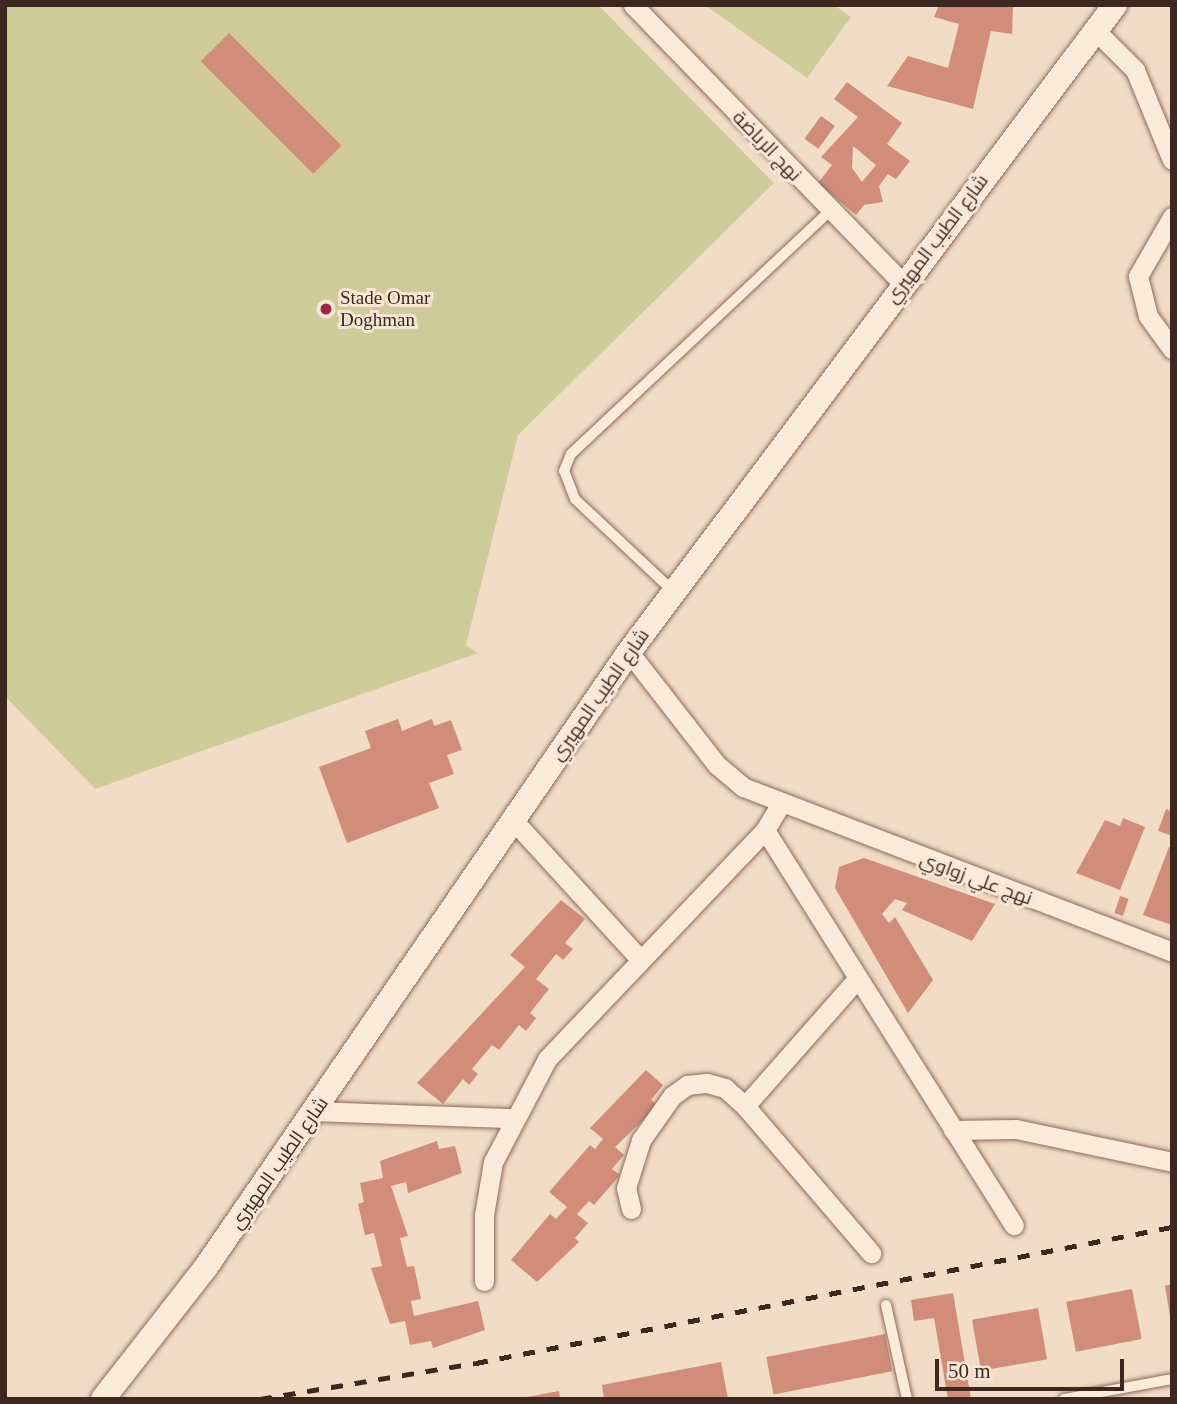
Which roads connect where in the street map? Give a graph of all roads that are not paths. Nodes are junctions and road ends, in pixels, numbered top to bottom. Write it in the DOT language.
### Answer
graph roads {
  1 [pos="633,5"];
  2 [pos="1115,5"];
  3 [pos="1095,30"];
  4 [pos="1172,160"];
  5 [pos="830,211"];
  6 [pos="1172,217"];
  7 [pos="903,284"];
  8 [pos="1172,349"];
  9 [pos="673,592"];
  10 [pos="629,652"];
  11 [pos="780,806"];
  12 [pos="513,820"];
  13 [pos="765,830"];
  14 [pos="1172,951"];
  15 [pos="639,958"];
  16 [pos="857,979"];
  17 [pos="745,1106"];
  18 [pos="316,1111"];
  19 [pos="511,1118"];
  20 [pos="954,1130"];
  21 [pos="1172,1162"];
  22 [pos="631,1209"];
  23 [pos="1014,1225"];
  24 [pos="871,1253"];
  25 [pos="484,1281"];
  26 [pos="886,1305"];
  27 [pos="1172,1379"];
  28 [pos="103,1399"];
  29 [pos="907,1399"];
  30 [pos="1064,1399"];
  1 -- 5 [label="street, نهج الرياضة"];
  2 -- 3 [label="street, شارع الطيب المهيري"];
  3 -- 4 [label="street"];
  3 -- 7 [label="street, شارع الطيب المهيري"];
  5 -- 7 [label="street, نهج الرياضة"];
  5 -- 9 [label="lane"];
  6 -- 8 [label="street"];
  7 -- 9 [label="street, شارع الطيب المهيري"];
  9 -- 10 [label="street, شارع الطيب المهيري"];
  10 -- 11 [label="street, نهج علي زواوي"];
  10 -- 12 [label="street, شارع الطيب المهيري"];
  11 -- 13 [label="street"];
  11 -- 14 [label="street, نهج علي زواوي"];
  12 -- 15 [label="street"];
  12 -- 18 [label="street, شارع الطيب المهيري"];
  13 -- 15 [label="street"];
  13 -- 16 [label="street"];
  15 -- 19 [label="street"];
  16 -- 17 [label="street"];
  16 -- 20 [label="street"];
  17 -- 22 [label="street"];
  17 -- 24 [label="street"];
  18 -- 19 [label="street"];
  18 -- 28 [label="street, شارع الطيب المهيري"];
  19 -- 25 [label="street"];
  20 -- 21 [label="street"];
  20 -- 23 [label="street"];
  26 -- 29 [label="lane"];
  27 -- 30 [label="lane"];
}
